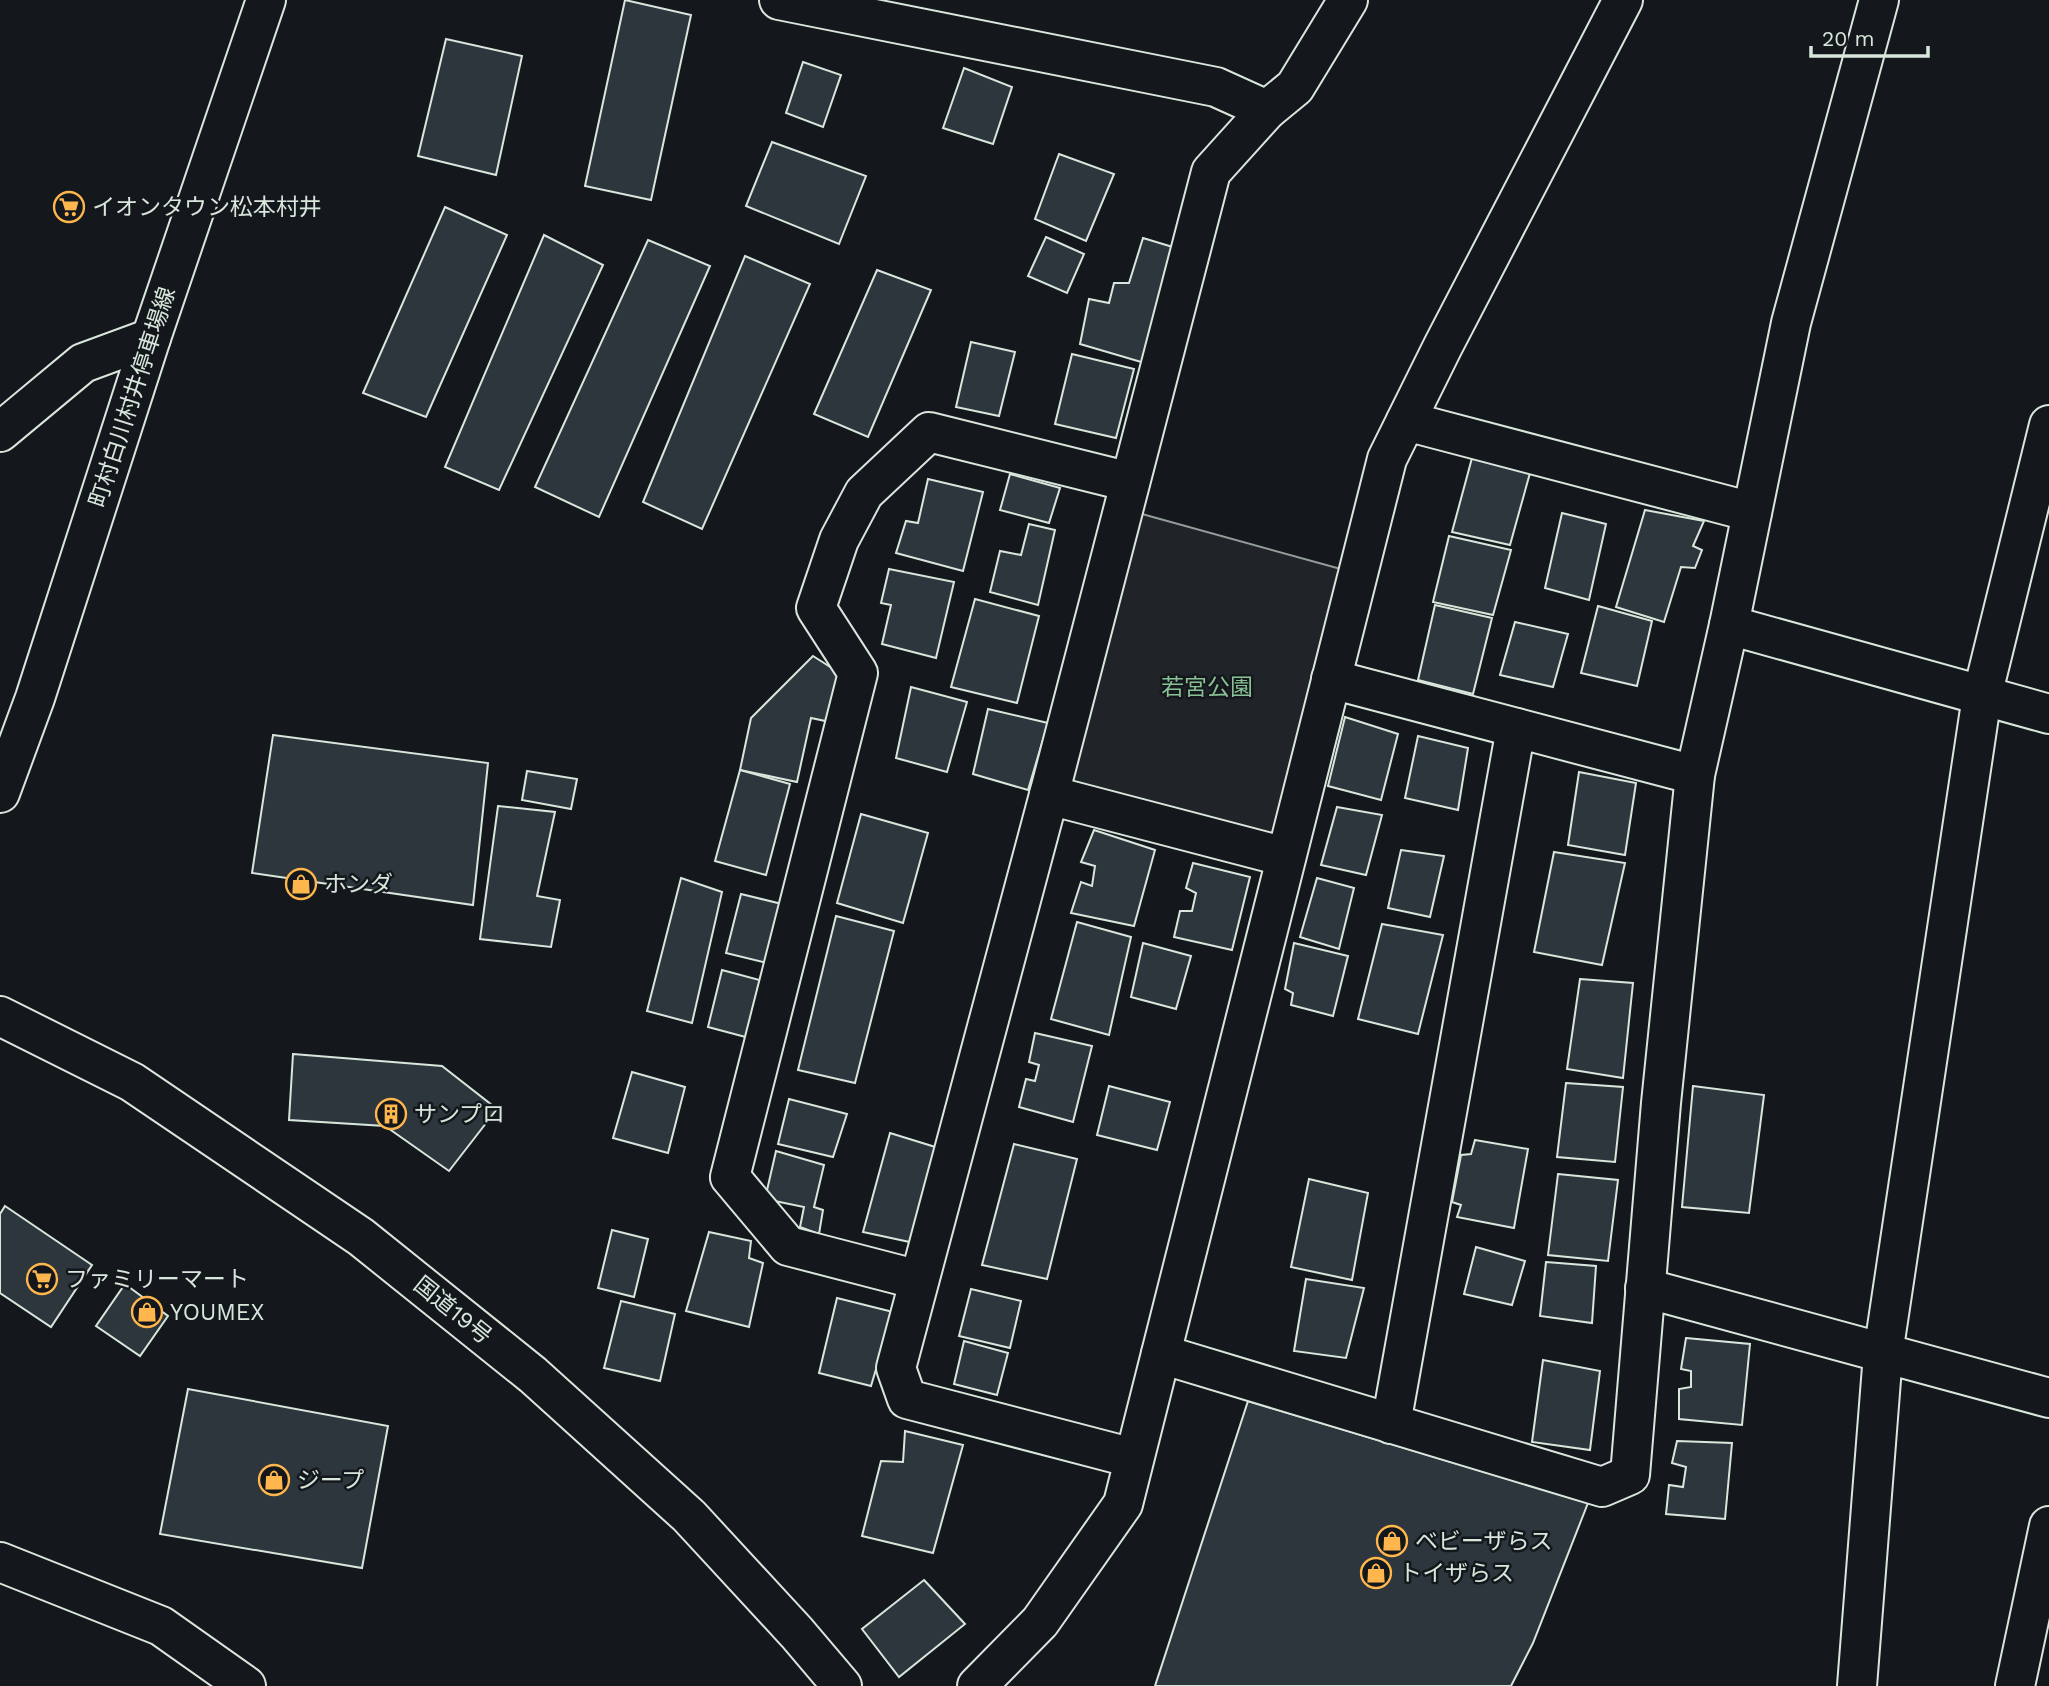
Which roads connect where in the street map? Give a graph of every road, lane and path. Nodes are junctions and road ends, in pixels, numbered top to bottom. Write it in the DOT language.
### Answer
graph roads {
  1 [pos="266,0"];
  2 [pos="779,0"];
  3 [pos="1348,0"];
  4 [pos="1623,0"];
  5 [pos="1879,0"];
  6 [pos="1267,110"];
  7 [pos="151,338"];
  8 [pos="1406,421"];
  9 [pos="2049,425"];
  10 [pos="0,432"];
  11 [pos="1130,482"];
  12 [pos="1752,512"];
  13 [pos="1729,625"];
  14 [pos="1331,679"];
  15 [pos="1982,696"];
  16 [pos="2049,714"];
  17 [pos="1516,728"];
  18 [pos="1695,775"];
  19 [pos="0,793"];
  20 [pos="1049,795"];
  21 [pos="1286,858"];
  22 [pos="0,1016"];
  23 [pos="919,1280"];
  24 [pos="1645,1288"];
  25 [pos="1160,1354"];
  26 [pos="1883,1354"];
  27 [pos="2049,1398"];
  28 [pos="1391,1423"];
  29 [pos="1133,1458"];
  30 [pos="2049,1526"];
  31 [pos="0,1562"];
  32 [pos="246,1686"];
  33 [pos="842,1686"];
  34 [pos="977,1686"];
  35 [pos="1857,1686"];
  36 [pos="2015,1686"];
  1 -- 7 [label="main road, 町村白川村井停車場線"];
  2 -- 6 [label="main road"];
  3 -- 6 [label="main road"];
  4 -- 8 [label="main road"];
  5 -- 12 [label="main road"];
  6 -- 11 [label="main road"];
  7 -- 10 [label="main road"];
  7 -- 19 [label="main road, 町村白川村井停車場線"];
  8 -- 12 [label="main road"];
  8 -- 14 [label="main road"];
  9 -- 15 [label="main road"];
  11 -- 20 [label="main road"];
  11 -- 23 [label="main road"];
  12 -- 13 [label="main road"];
  13 -- 15 [label="main road"];
  13 -- 18 [label="main road"];
  14 -- 17 [label="main road"];
  14 -- 21 [label="main road"];
  15 -- 16 [label="main road"];
  15 -- 26 [label="main road"];
  17 -- 18 [label="main road"];
  17 -- 28 [label="main road"];
  18 -- 24 [label="main road"];
  20 -- 21 [label="main road"];
  20 -- 23 [label="main road"];
  21 -- 25 [label="main road"];
  22 -- 33 [label="main road, 国道19号"];
  23 -- 29 [label="main road"];
  24 -- 26 [label="main road"];
  24 -- 28 [label="main road"];
  25 -- 28 [label="main road"];
  25 -- 29 [label="main road"];
  26 -- 27 [label="main road"];
  26 -- 35 [label="main road"];
  29 -- 34 [label="main road"];
  30 -- 36 [label="main road"];
  31 -- 32 [label="main road"];
}
